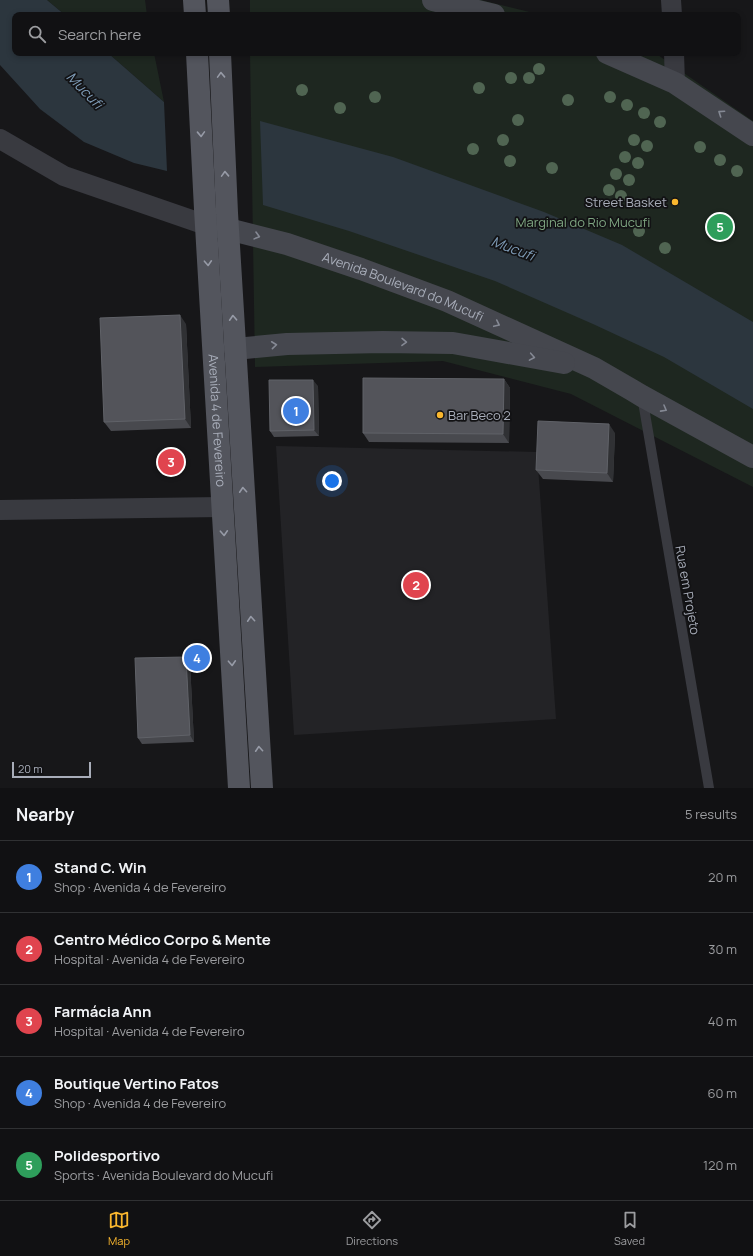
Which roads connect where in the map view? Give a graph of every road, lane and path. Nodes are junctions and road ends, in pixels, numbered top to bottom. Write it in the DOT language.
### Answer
graph roads {
  1 [pos="194,0"];
  2 [pos="433,0"];
  3 [pos="671,0"];
  4 [pos="195,12"];
  5 [pos="482,12"];
  6 [pos="672,12"];
  7 [pos="197,56"];
  8 [pos="220,56"];
  9 [pos="614,56"];
  10 [pos="674,56"];
  11 [pos="676,83"];
  12 [pos="753,135"];
  13 [pos="0,140"];
  14 [pos="205,217"];
  15 [pos="228,221"];
  16 [pos="235,349"];
  17 [pos="594,368"];
  18 [pos="642,396"];
  19 [pos="753,457"];
  20 [pos="222,507"];
  21 [pos="0,510"];
  22 [pos="239,788"];
  23 [pos="262,788"];
  24 [pos="709,788"];
  1 -- 4 [label="main road"];
  2 -- 5 [label="street"];
  3 -- 6 [label="street"];
  7 -- 14 [label="main road, Avenida 4 de Fevereiro, one-way"];
  15 -- 8 [label="main road, Avenida 4 de Fevereiro, one-way"];
  9 -- 11 [label="street"];
  10 -- 11 [label="street"];
  12 -- 11 [label="street, one-way"];
  13 -- 14 [label="street"];
  14 -- 15 [label="street, Avenida Boulevard do Mucufi"];
  14 -- 20 [label="main road, Avenida 4 de Fevereiro, one-way"];
  16 -- 15 [label="main road, Avenida 4 de Fevereiro, one-way"];
  15 -- 17 [label="street, Avenida Boulevard do Mucufi, one-way"];
  16 -- 17 [label="street, Avenida Boulevard do Mucufi, one-way"];
  23 -- 16 [label="main road, Avenida 4 de Fevereiro, one-way"];
  17 -- 18 [label="street, Avenida Boulevard do Mucufi"];
  18 -- 19 [label="street, Avenida Boulevard do Mucufi, one-way"];
  18 -- 24 [label="lane, Rua em Projeto"];
  20 -- 21 [label="street"];
  20 -- 22 [label="main road, Avenida 4 de Fevereiro, one-way"];
}
